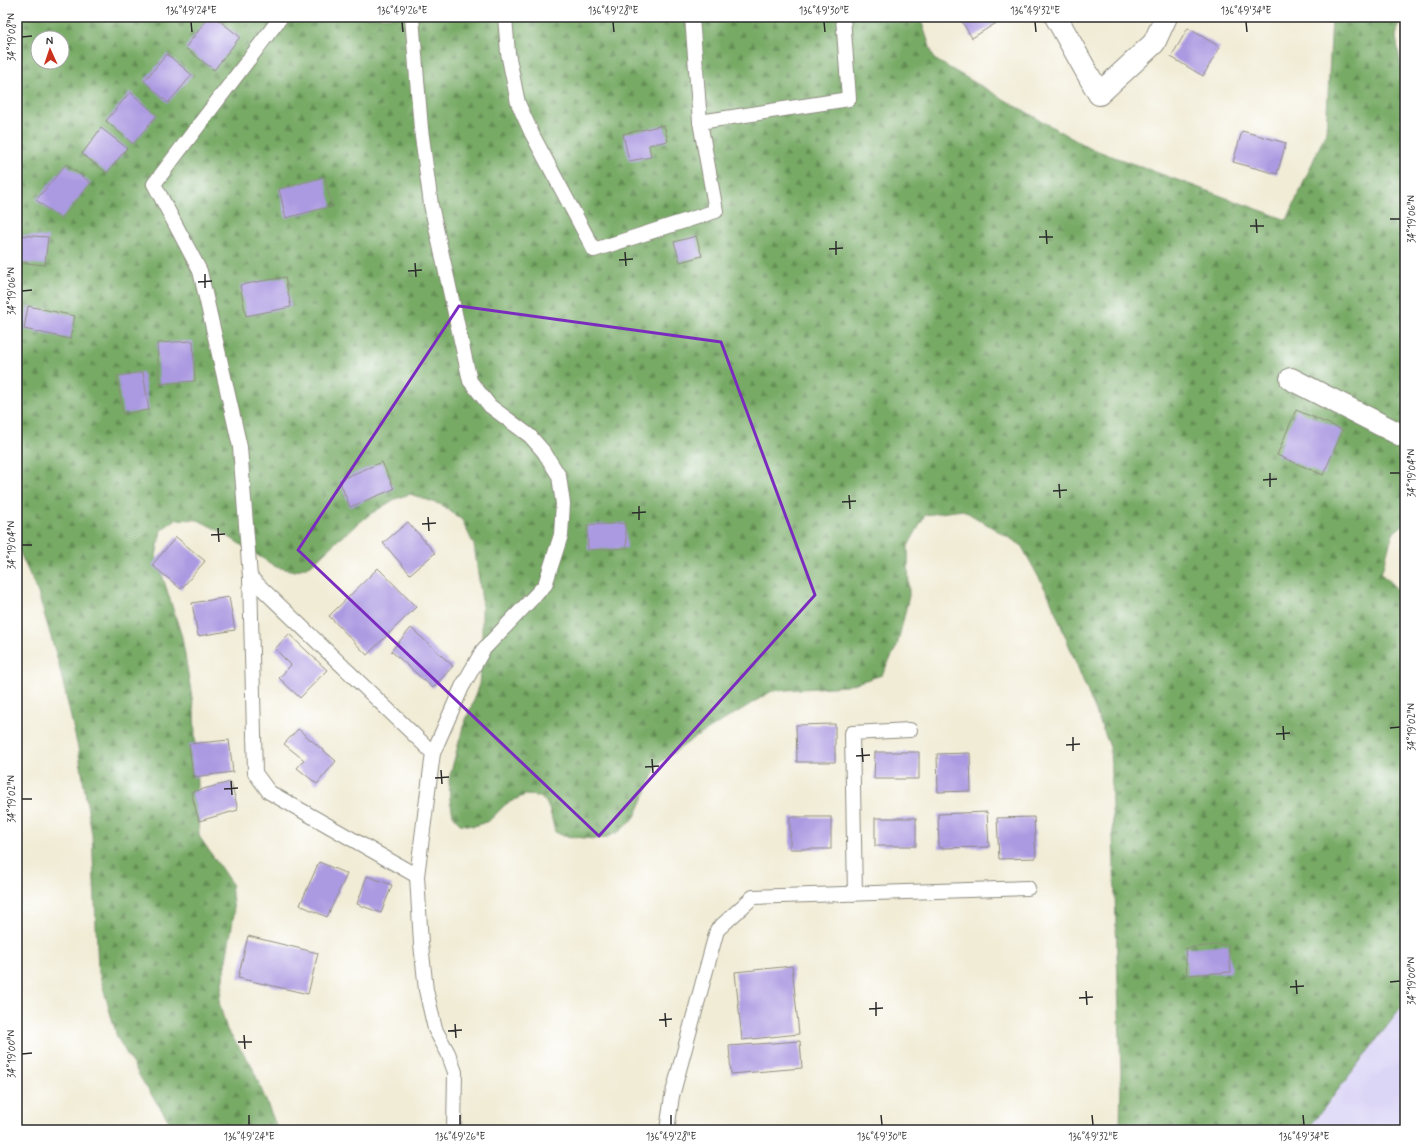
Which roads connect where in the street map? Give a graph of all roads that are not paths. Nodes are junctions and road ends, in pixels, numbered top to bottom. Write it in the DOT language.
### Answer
graph roads {
  1 [pos="281,17"];
  2 [pos="412,17"];
  3 [pos="505,17"];
  4 [pos="692,17"];
  5 [pos="843,17"];
  6 [pos="1056,17"];
  7 [pos="1166,17"];
  8 [pos="700,122"];
  9 [pos="1291,379"];
  10 [pos="1405,437"];
  11 [pos="250,577"];
  12 [pos="910,730"];
  13 [pos="433,753"];
  14 [pos="417,876"];
  15 [pos="1028,888"];
  16 [pos="855,894"];
  17 [pos="454,1130"];
  18 [pos="667,1130"];
  1 -- 11 [label="lane"];
  2 -- 13 [label="lane"];
  3 -- 8 [label="lane"];
  4 -- 8 [label="lane"];
  5 -- 8 [label="lane"];
  6 -- 7 [label="street"];
  9 -- 10 [label="street"];
  11 -- 13 [label="lane"];
  11 -- 14 [label="lane"];
  12 -- 16 [label="lane"];
  13 -- 14 [label="lane"];
  14 -- 17 [label="lane"];
  15 -- 16 [label="lane"];
  16 -- 18 [label="lane"];
}
